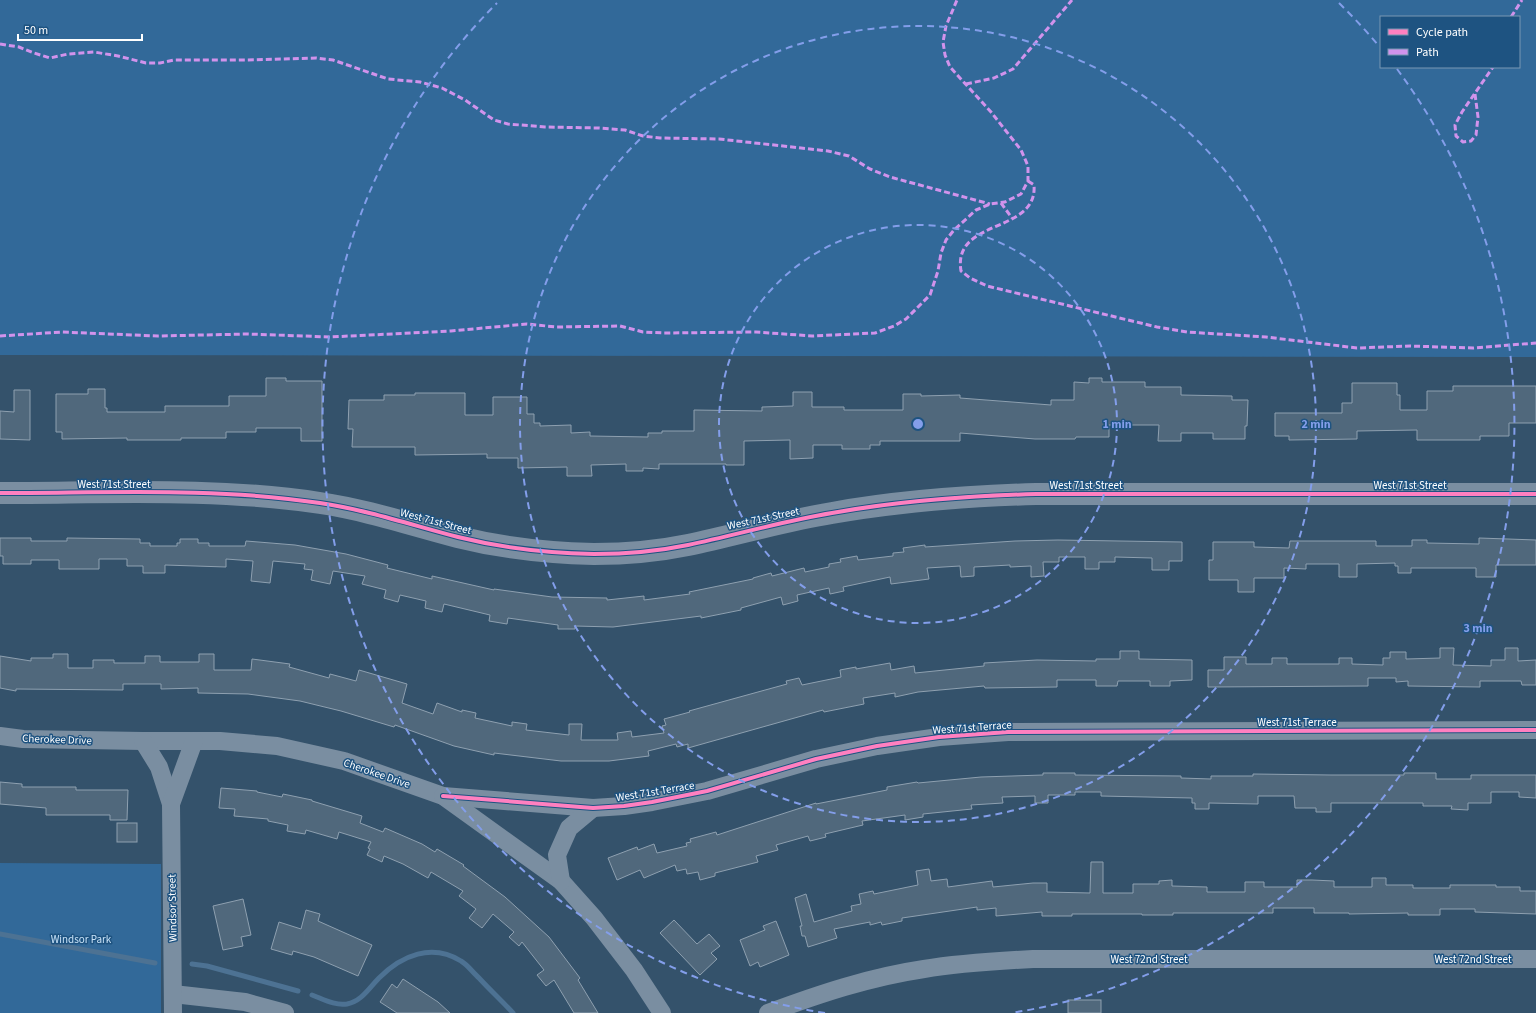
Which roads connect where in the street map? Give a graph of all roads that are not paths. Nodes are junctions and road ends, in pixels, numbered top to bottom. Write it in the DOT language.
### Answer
graph roads {
  1 [pos="0,493"];
  2 [pos="1536,494"];
  3 [pos="1536,730"];
  4 [pos="0,736"];
  5 [pos="143,741"];
  6 [pos="194,741"];
  7 [pos="443,796"];
  8 [pos="171,804"];
  9 [pos="593,808"];
  10 [pos="561,881"];
  11 [pos="1536,959"];
  12 [pos="173,994"];
  13 [pos="173,1013"];
  14 [pos="285,1013"];
  15 [pos="662,1013"];
  16 [pos="768,1013"];
  1 -- 2 [label="street, West 71st Street"];
  3 -- 9 [label="street, West 71st Terrace"];
  4 -- 5 [label="street, Cherokee Drive"];
  5 -- 6 [label="street, Cherokee Drive"];
  5 -- 8 [label="street, Windsor Street"];
  6 -- 7 [label="street, Cherokee Drive"];
  6 -- 8 [label="street, Windsor Street"];
  7 -- 9 [label="street, West 71st Terrace"];
  7 -- 10 [label="street, Cherokee Drive"];
  8 -- 12 [label="street, Windsor Street"];
  9 -- 10 [label="street"];
  10 -- 15 [label="street, Cherokee Drive"];
  11 -- 16 [label="street, West 72nd Street"];
  12 -- 13 [label="street, Windsor Street"];
  12 -- 14 [label="street"];
}
